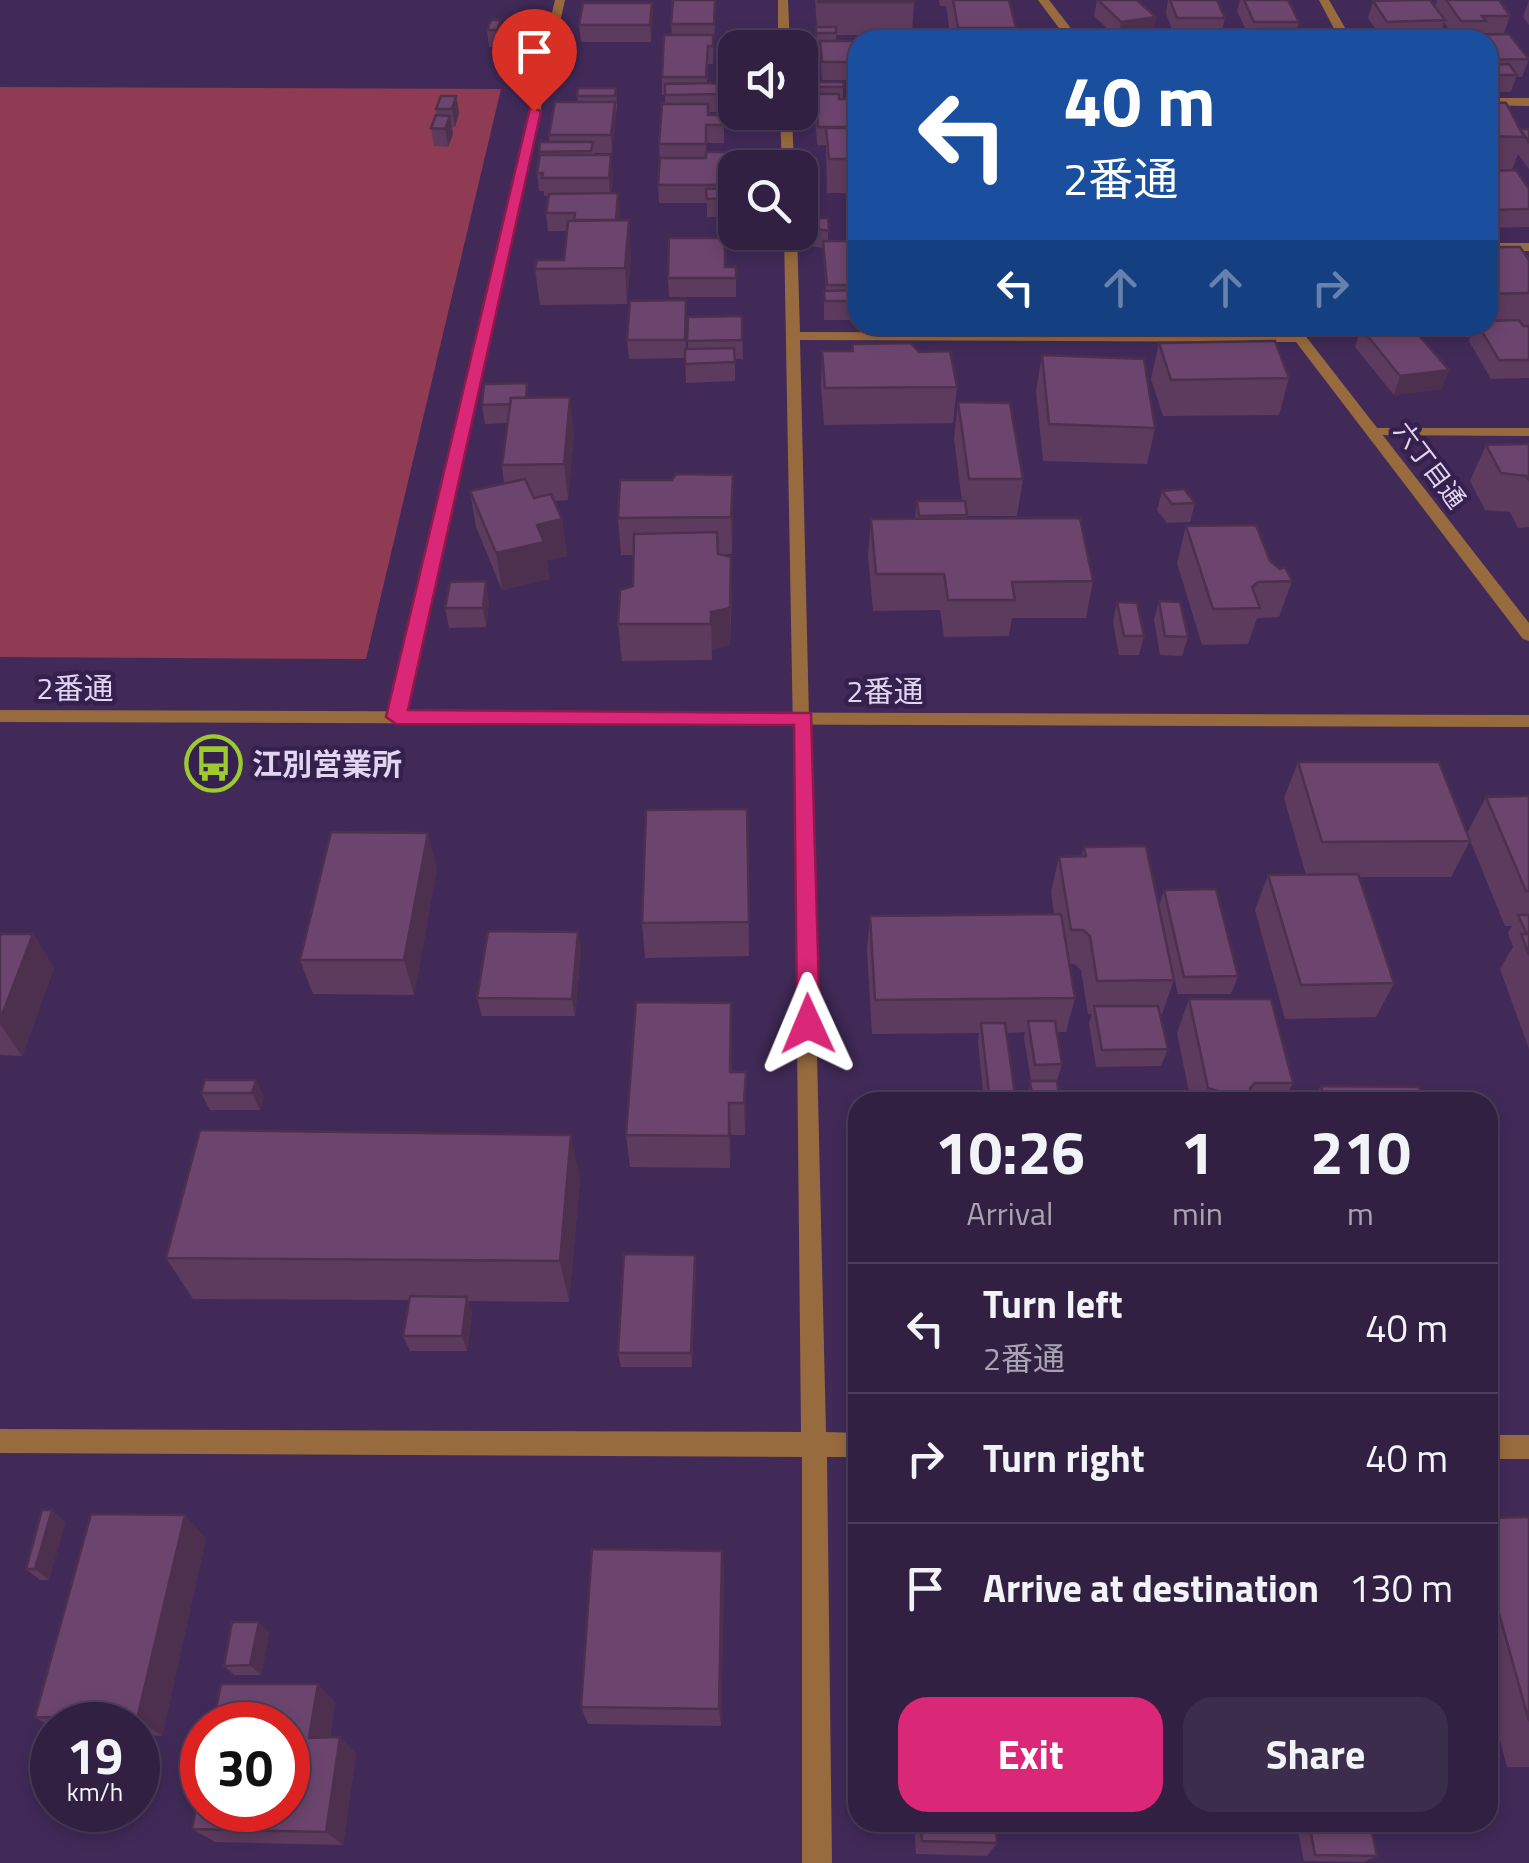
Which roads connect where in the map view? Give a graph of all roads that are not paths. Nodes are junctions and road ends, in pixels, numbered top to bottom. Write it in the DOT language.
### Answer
graph roads {
  1 [pos="560,0"];
  2 [pos="783,0"];
  3 [pos="1043,0"];
  4 [pos="1324,0"];
  5 [pos="784,30"];
  6 [pos="1066,30"];
  7 [pos="1340,30"];
  8 [pos="1498,102"];
  9 [pos="1529,102"];
  10 [pos="1498,247"];
  11 [pos="1529,247"];
  12 [pos="791,250"];
  13 [pos="893,335"];
  14 [pos="1297,335"];
  15 [pos="793,336"];
  16 [pos="1373,432"];
  17 [pos="1529,432"];
  18 [pos="1529,635"];
  19 [pos="0,716"];
  20 [pos="396,717"];
  21 [pos="804,718"];
  22 [pos="1529,720"];
  23 [pos="0,1441"];
  24 [pos="815,1444"];
  25 [pos="848,1444"];
  26 [pos="1498,1447"];
  27 [pos="1529,1448"];
  28 [pos="817,1863"];
  1 -- 20 [label="street"];
  2 -- 5 [label="street"];
  3 -- 6 [label="street"];
  4 -- 7 [label="street"];
  8 -- 9 [label="street"];
  10 -- 11 [label="street"];
  12 -- 15 [label="street"];
  13 -- 15 [label="street"];
  14 -- 16 [label="street, 六丁目通"];
  15 -- 21 [label="street"];
  16 -- 17 [label="street"];
  16 -- 18 [label="street, 六丁目通"];
  19 -- 20 [label="street, 2番通"];
  20 -- 21 [label="street, 2番通"];
  21 -- 22 [label="street, 2番通"];
  21 -- 24 [label="street"];
  23 -- 24 [label="street"];
  24 -- 25 [label="street"];
  24 -- 28 [label="street"];
  26 -- 27 [label="street"];
}
